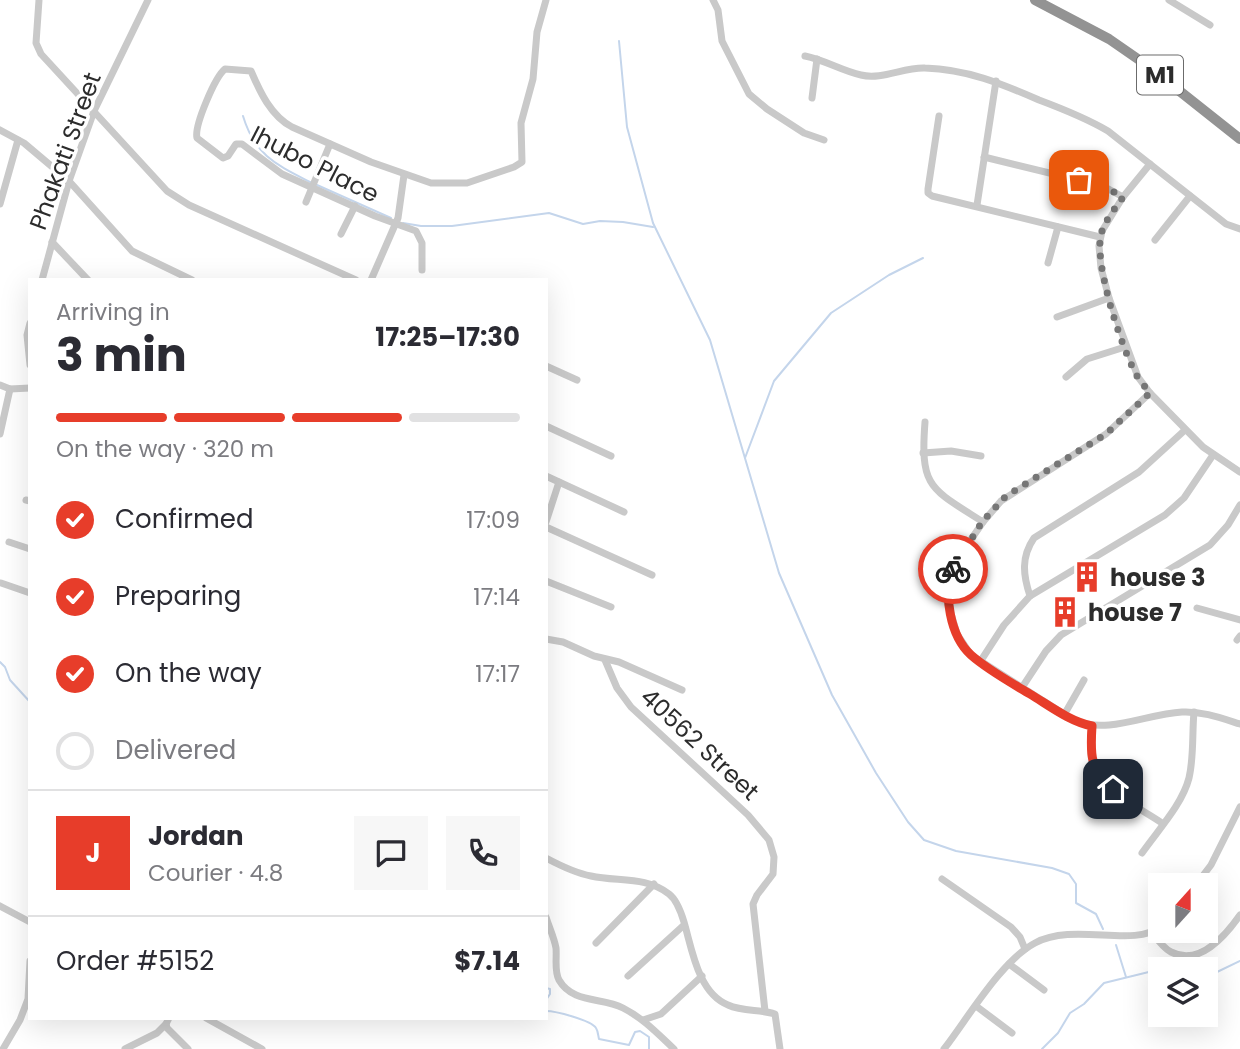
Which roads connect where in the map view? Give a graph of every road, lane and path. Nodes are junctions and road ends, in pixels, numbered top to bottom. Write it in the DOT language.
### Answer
graph roads {
  1 [pos="39,0"];
  2 [pos="148,0"];
  3 [pos="546,0"];
  4 [pos="713,0"];
  5 [pos="1035,0"];
  6 [pos="1169,0"];
  7 [pos="1210,25"];
  8 [pos="805,56"];
  9 [pos="817,59"];
  10 [pos="996,81"];
  11 [pos="813,98"];
  12 [pos="94,111"];
  13 [pos="939,116"];
  14 [pos="0,130"];
  15 [pos="824,139"];
  16 [pos="1240,139"];
  17 [pos="18,140"];
  18 [pos="330,144"];
  19 [pos="984,157"];
  20 [pos="1150,164"];
  21 [pos="404,175"];
  22 [pos="69,181"];
  23 [pos="312,187"];
  24 [pos="1,194"];
  25 [pos="1190,196"];
  26 [pos="1123,197"];
  27 [pos="306,202"];
  28 [pos="0,204"];
  29 [pos="977,205"];
  30 [pos="355,206"];
  31 [pos="396,225"];
  32 [pos="1058,227"];
  33 [pos="1240,229"];
  34 [pos="341,234"];
  35 [pos="1100,237"];
  36 [pos="1155,240"];
  37 [pos="52,242"];
  38 [pos="1048,263"];
  39 [pos="422,270"];
  40 [pos="43,278"];
  41 [pos="86,278"];
  42 [pos="188,278"];
  43 [pos="352,278"];
  44 [pos="372,278"];
  45 [pos="1109,298"];
  46 [pos="1057,317"];
  47 [pos="1125,346"];
  48 [pos="548,367"];
  49 [pos="1066,377"];
  50 [pos="577,380"];
  51 [pos="0,385"];
  52 [pos="28,388"];
  53 [pos="10,389"];
  54 [pos="1150,393"];
  55 [pos="925,422"];
  56 [pos="548,427"];
  57 [pos="1185,430"];
  58 [pos="0,434"];
  59 [pos="923,453"];
  60 [pos="1213,455"];
  61 [pos="611,456"];
  62 [pos="981,456"];
  63 [pos="1240,472"];
  64 [pos="548,477"];
  65 [pos="559,482"];
  66 [pos="1240,505"];
  67 [pos="624,512"];
  68 [pos="548,518"];
  69 [pos="982,522"];
  70 [pos="548,526"];
  71 [pos="9,542"];
  72 [pos="28,548"];
  73 [pos="652,575"];
  74 [pos="548,582"];
  75 [pos="1,583"];
  76 [pos="28,592"];
  77 [pos="1030,596"];
  78 [pos="611,607"];
  79 [pos="1198,608"];
  80 [pos="1240,620"];
  81 [pos="548,639"];
  82 [pos="606,660"];
  83 [pos="981,662"];
  84 [pos="1084,680"];
  85 [pos="1021,689"];
  86 [pos="682,690"];
  87 [pos="1194,712"];
  88 [pos="1064,715"];
  89 [pos="1240,724"];
  90 [pos="1092,726"];
  91 [pos="1240,807"];
  92 [pos="1162,823"];
  93 [pos="1142,853"];
  94 [pos="548,859"];
  95 [pos="1204,873"];
  96 [pos="942,879"];
  97 [pos="654,884"];
  98 [pos="2,908"];
  99 [pos="1240,915"];
  100 [pos="28,921"];
  101 [pos="548,922"];
  102 [pos="684,925"];
  103 [pos="1148,932"];
  104 [pos="1218,942"];
  105 [pos="596,943"];
  106 [pos="1162,943"];
  107 [pos="1217,943"];
  108 [pos="1025,949"];
  109 [pos="1009,964"];
  110 [pos="628,976"];
  111 [pos="702,976"];
  112 [pos="1044,990"];
  113 [pos="28,1001"];
  114 [pos="976,1006"];
  115 [pos="765,1011"];
  116 [pos="210,1020"];
  117 [pos="643,1020"];
  118 [pos="167,1021"];
  119 [pos="1012,1033"];
  120 [pos="3,1049"];
  121 [pos="125,1049"];
  122 [pos="188,1049"];
  123 [pos="262,1049"];
  124 [pos="674,1049"];
  125 [pos="780,1049"];
  126 [pos="944,1049"];
  1 -- 12 [label="street"];
  2 -- 12 [label="street, Phakati Street"];
  3 -- 21 [label="street"];
  4 -- 15 [label="street"];
  5 -- 16 [label="highway, M1"];
  6 -- 7 [label="street"];
  8 -- 9 [label="street"];
  9 -- 10 [label="street"];
  9 -- 11 [label="street"];
  10 -- 19 [label="street"];
  10 -- 20 [label="street"];
  12 -- 22 [label="street, Phakati Street"];
  12 -- 43 [label="street"];
  13 -- 29 [label="street"];
  14 -- 17 [label="street"];
  17 -- 22 [label="street"];
  17 -- 24 [label="street"];
  18 -- 21 [label="street"];
  18 -- 23 [label="street"];
  18 -- 23 [label="street, Ihubo Place"];
  19 -- 26 [label="street"];
  19 -- 29 [label="street"];
  20 -- 25 [label="street"];
  20 -- 26 [label="street"];
  21 -- 31 [label="street"];
  22 -- 37 [label="street, Phakati Street"];
  22 -- 42 [label="street"];
  23 -- 27 [label="street"];
  23 -- 30 [label="street, Ihubo Place"];
  24 -- 28 [label="street"];
  25 -- 33 [label="street"];
  25 -- 36 [label="street"];
  26 -- 35 [label="street"];
  29 -- 32 [label="street"];
  30 -- 31 [label="street, Ihubo Place"];
  30 -- 34 [label="street"];
  31 -- 39 [label="street, Ihubo Place"];
  31 -- 44 [label="street"];
  32 -- 35 [label="street"];
  32 -- 38 [label="street"];
  35 -- 45 [label="street"];
  37 -- 40 [label="street, Phakati Street"];
  37 -- 41 [label="street"];
  45 -- 46 [label="street"];
  45 -- 47 [label="street"];
  47 -- 49 [label="street"];
  47 -- 54 [label="street"];
  48 -- 50 [label="street"];
  51 -- 53 [label="street"];
  52 -- 53 [label="street"];
  53 -- 58 [label="street"];
  54 -- 57 [label="street"];
  54 -- 69 [label="street"];
  55 -- 59 [label="street"];
  56 -- 61 [label="street"];
  57 -- 60 [label="street"];
  57 -- 77 [label="street"];
  59 -- 62 [label="street"];
  59 -- 69 [label="street"];
  60 -- 63 [label="street"];
  60 -- 77 [label="street"];
  64 -- 65 [label="street"];
  65 -- 67 [label="street"];
  65 -- 68 [label="street"];
  66 -- 85 [label="street"];
  69 -- 83 [label="street"];
  70 -- 73 [label="street"];
  71 -- 72 [label="street"];
  74 -- 78 [label="street"];
  75 -- 76 [label="street"];
  77 -- 83 [label="street"];
  79 -- 80 [label="street"];
  81 -- 82 [label="street"];
  82 -- 86 [label="street"];
  82 -- 115 [label="street, 40562 Street"];
  83 -- 85 [label="street"];
  84 -- 88 [label="street"];
  85 -- 88 [label="street"];
  87 -- 89 [label="street"];
  87 -- 90 [label="street"];
  87 -- 92 [label="street"];
  88 -- 90 [label="street"];
  90 -- 92 [label="street"];
  91 -- 95 [label="street"];
  92 -- 93 [label="street"];
  94 -- 97 [label="street"];
  96 -- 108 [label="street"];
  97 -- 102 [label="street"];
  97 -- 105 [label="street"];
  98 -- 100 [label="street"];
  99 -- 104 [label="street"];
  101 -- 117 [label="street"];
  102 -- 110 [label="street"];
  102 -- 111 [label="street"];
  103 -- 108 [label="street"];
  106 -- 107 [label="street"];
  108 -- 109 [label="street"];
  109 -- 112 [label="street"];
  109 -- 114 [label="street"];
  111 -- 115 [label="street"];
  111 -- 117 [label="street"];
  113 -- 120 [label="street"];
  114 -- 119 [label="street"];
  114 -- 126 [label="street"];
  115 -- 125 [label="street"];
  116 -- 123 [label="street"];
  117 -- 124 [label="street"];
  118 -- 121 [label="street"];
  118 -- 122 [label="street"];
}
